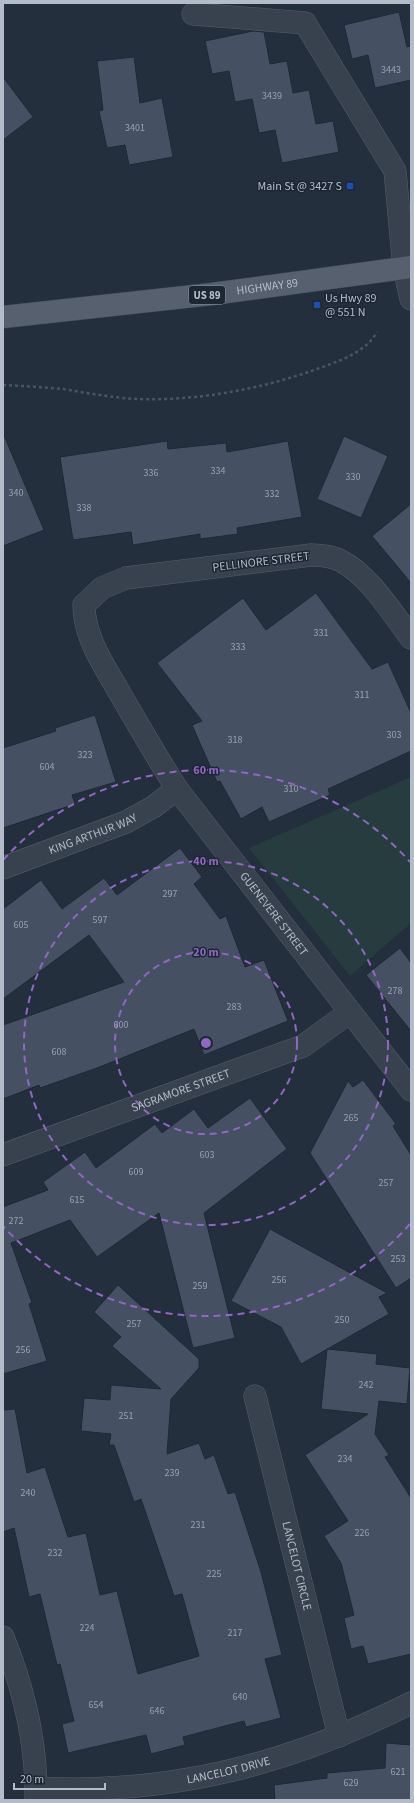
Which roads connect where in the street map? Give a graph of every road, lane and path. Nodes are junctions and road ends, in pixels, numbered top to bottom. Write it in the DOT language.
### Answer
graph roads {
  1 [pos="193,14"];
  2 [pos="408,268"];
  3 [pos="411,299"];
  4 [pos="3,317"];
  5 [pos="377,332"];
  6 [pos="3,385"];
  7 [pos="84,605"];
  8 [pos="411,638"];
  9 [pos="177,789"];
  10 [pos="3,868"];
  11 [pos="350,1012"];
  12 [pos="411,1090"];
  13 [pos="3,1155"];
  14 [pos="255,1396"];
  15 [pos="3,1637"];
  16 [pos="411,1703"];
  17 [pos="339,1736"];
  18 [pos="36,1794"];
  1 -- 2 [label="street"];
  2 -- 3 [label="street"];
  2 -- 4 [label="main road, HIGHWAY 89 / US 89"];
  5 -- 6 [label="path"];
  7 -- 8 [label="street, PELLINORE STREET"];
  7 -- 9 [label="street, GUENEVERE STREET"];
  9 -- 10 [label="street, KING ARTHUR WAY"];
  9 -- 11 [label="street, GUENEVERE STREET"];
  11 -- 12 [label="street, GUENEVERE STREET"];
  11 -- 13 [label="street, SAGRAMORE STREET"];
  14 -- 17 [label="street, LANCELOT CIRCLE"];
  15 -- 18 [label="street"];
  16 -- 17 [label="street, LANCELOT DRIVE"];
  17 -- 18 [label="street, LANCELOT DRIVE"];
}
